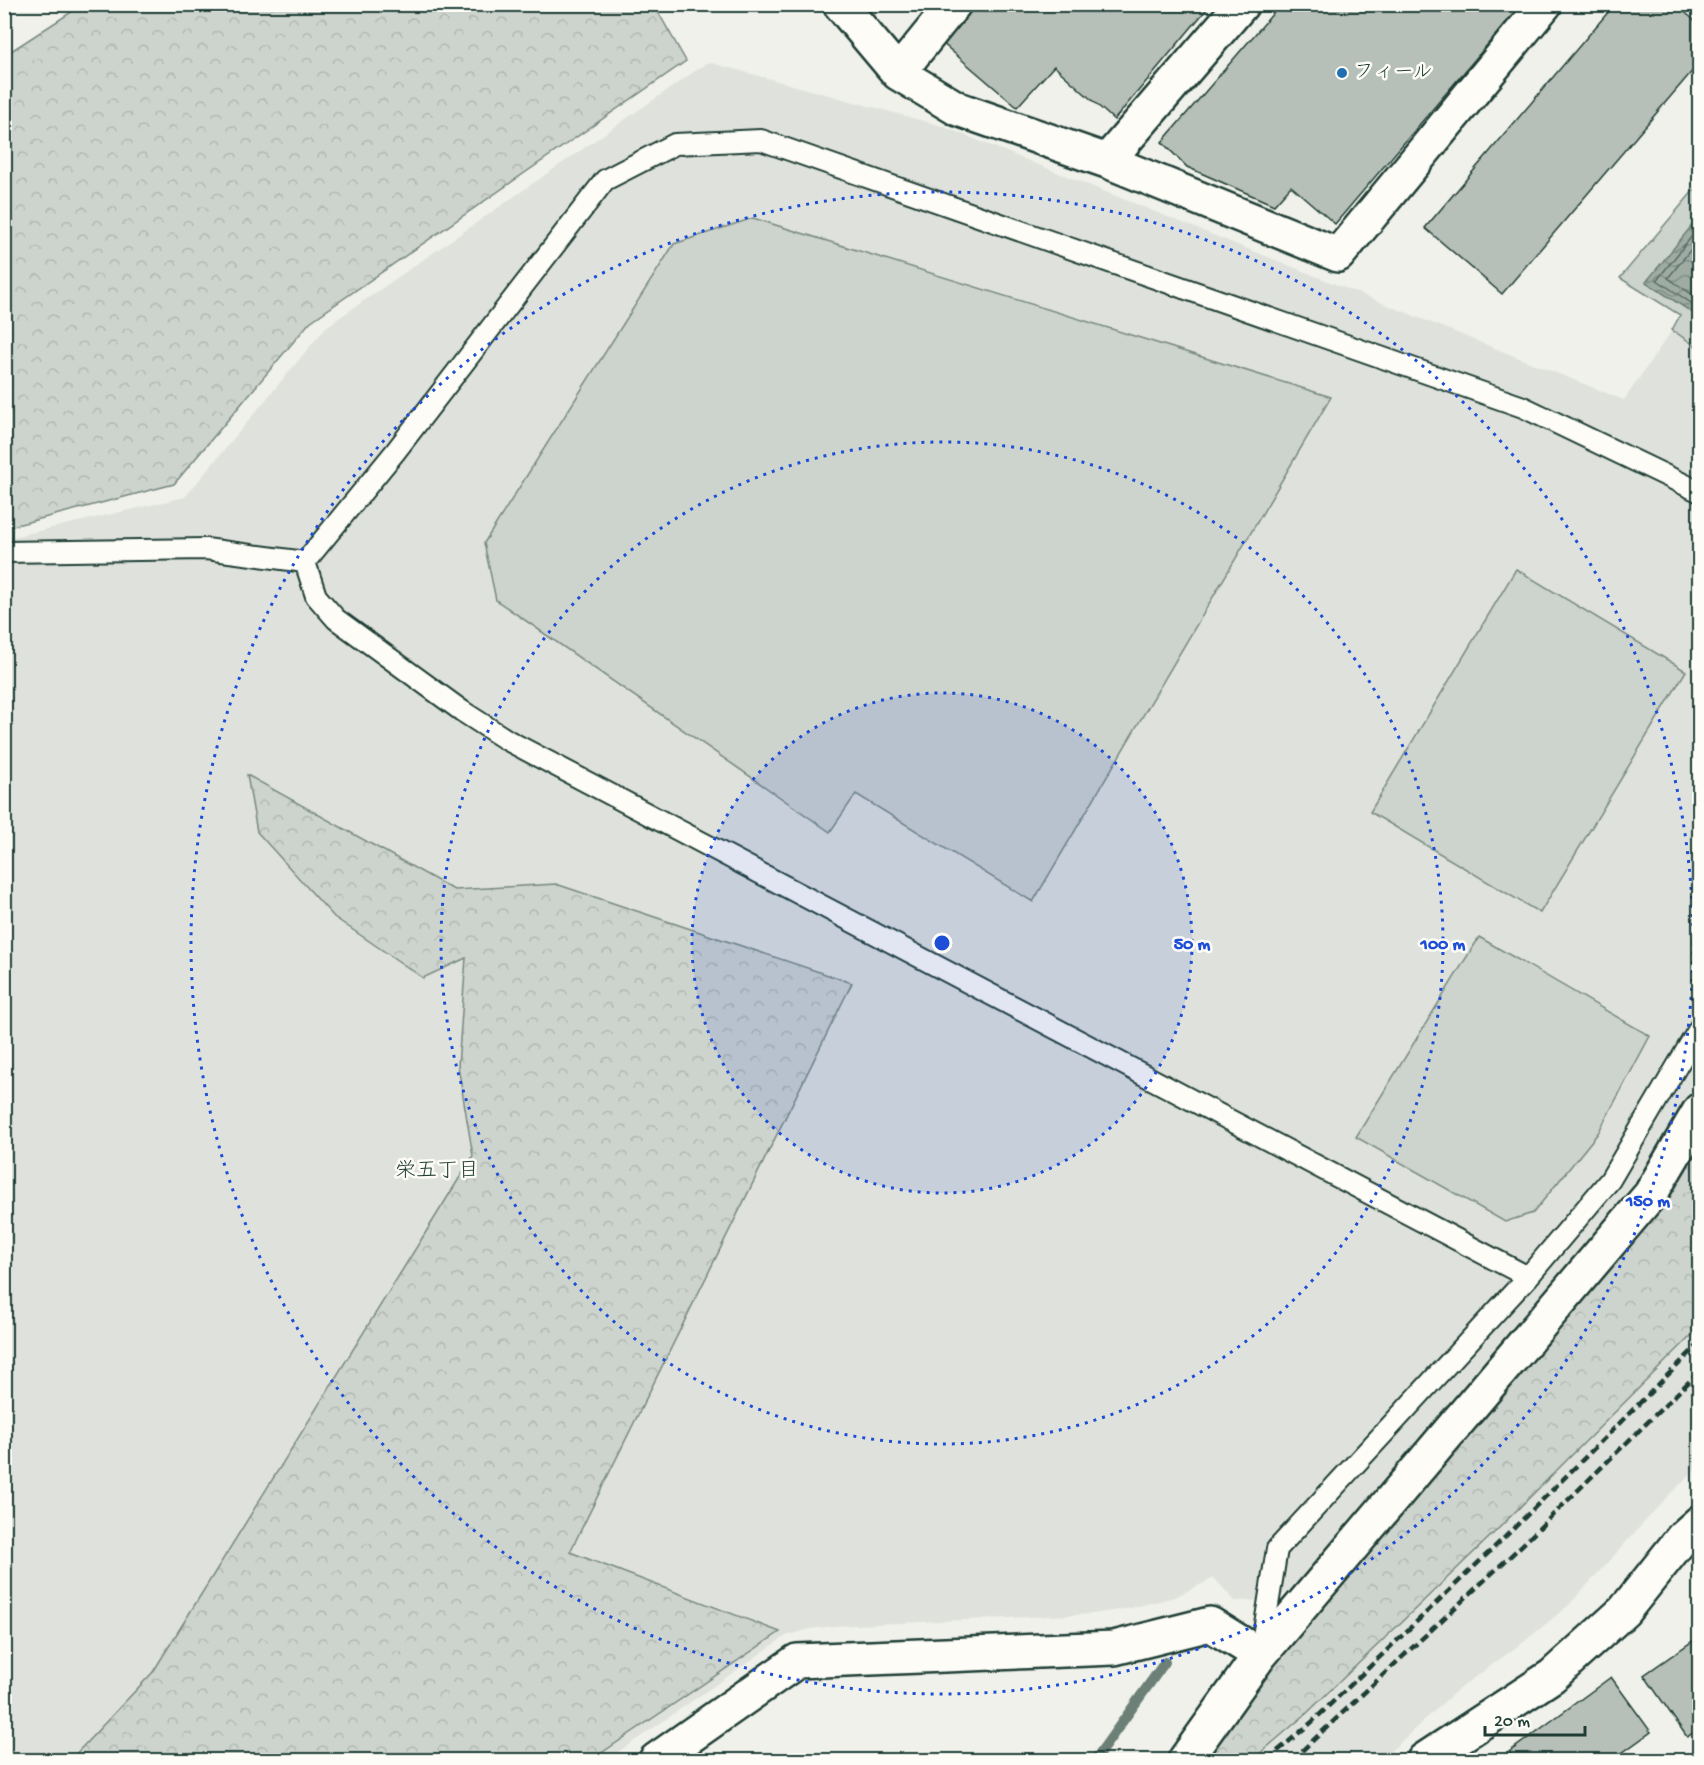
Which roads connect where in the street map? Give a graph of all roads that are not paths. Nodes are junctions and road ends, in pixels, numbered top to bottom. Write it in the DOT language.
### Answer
graph roads {
  1 [pos="840,4"];
  2 [pos="954,4"];
  3 [pos="1242,4"];
  4 [pos="1545,4"];
  5 [pos="898,73"];
  6 [pos="1107,161"];
  7 [pos="1700,492"];
  8 [pos="4,552"];
  9 [pos="305,562"];
  10 [pos="1700,1027"];
  11 [pos="1700,1110"];
  12 [pos="1528,1277"];
  13 [pos="1700,1522"];
  14 [pos="1260,1655"];
  15 [pos="656,1761"];
  16 [pos="1185,1761"];
  17 [pos="1424,1761"];
  1 -- 5 [label="street"];
  2 -- 5 [label="street"];
  3 -- 6 [label="street"];
  4 -- 6 [label="street"];
  5 -- 6 [label="street"];
  7 -- 9 [label="lane"];
  8 -- 9 [label="lane"];
  9 -- 12 [label="lane"];
  10 -- 12 [label="lane"];
  11 -- 14 [label="street"];
  12 -- 14 [label="lane"];
  13 -- 17 [label="street"];
  14 -- 15 [label="street"];
  14 -- 16 [label="street"];
}
